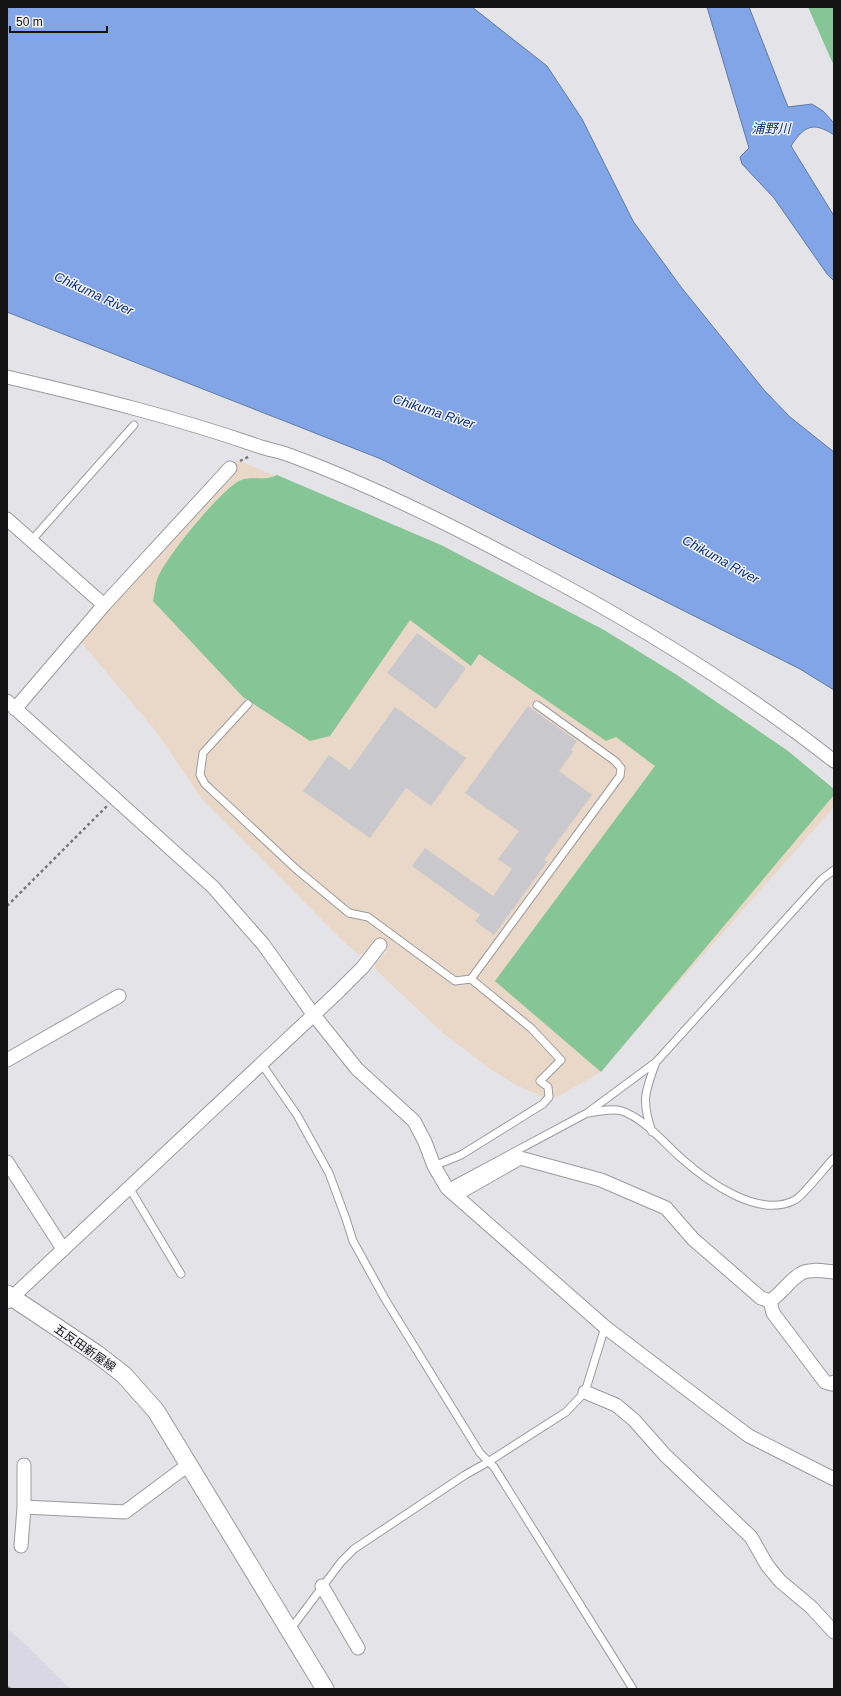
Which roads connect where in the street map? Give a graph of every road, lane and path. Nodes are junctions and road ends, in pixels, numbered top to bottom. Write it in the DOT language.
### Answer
graph roads {
  1 [pos="7,377"];
  2 [pos="134,425"];
  3 [pos="263,448"];
  4 [pos="230,468"];
  5 [pos="7,519"];
  6 [pos="31,541"];
  7 [pos="104,605"];
  8 [pos="248,704"];
  9 [pos="11,705"];
  10 [pos="537,705"];
  11 [pos="834,761"];
  12 [pos="114,799"];
  13 [pos="834,870"];
  14 [pos="7,906"];
  15 [pos="391,933"];
  16 [pos="380,945"];
  17 [pos="471,979"];
  18 [pos="120,996"];
  19 [pos="313,1014"];
  20 [pos="7,1060"];
  21 [pos="656,1062"];
  22 [pos="261,1063"];
  23 [pos="587,1113"];
  24 [pos="652,1132"];
  25 [pos="834,1158"];
  26 [pos="7,1162"];
  27 [pos="434,1166"];
  28 [pos="130,1188"];
  29 [pos="451,1192"];
  30 [pos="63,1249"];
  31 [pos="834,1272"];
  32 [pos="181,1274"];
  33 [pos="8,1298"];
  34 [pos="770,1301"];
  35 [pos="606,1327"];
  36 [pos="834,1382"];
  37 [pos="585,1392"];
  38 [pos="488,1462"];
  39 [pos="24,1465"];
  40 [pos="188,1465"];
  41 [pos="834,1479"];
  42 [pos="24,1507"];
  43 [pos="21,1546"];
  44 [pos="322,1586"];
  45 [pos="290,1630"];
  46 [pos="834,1632"];
  47 [pos="358,1648"];
  48 [pos="326,1689"];
  49 [pos="633,1689"];
  1 -- 3 [label="street"];
  2 -- 6 [label="lane"];
  3 -- 4 [label="path"];
  3 -- 11 [label="street"];
  4 -- 7 [label="street"];
  5 -- 6 [label="street"];
  6 -- 7 [label="street"];
  7 -- 9 [label="street"];
  8 -- 15 [label="lane"];
  9 -- 12 [label="street"];
  10 -- 17 [label="lane"];
  12 -- 14 [label="path"];
  12 -- 19 [label="street"];
  13 -- 21 [label="lane"];
  15 -- 16 [label="lane"];
  15 -- 17 [label="lane"];
  16 -- 19 [label="street"];
  17 -- 27 [label="lane"];
  18 -- 20 [label="street"];
  19 -- 22 [label="street"];
  19 -- 27 [label="street"];
  21 -- 23 [label="lane"];
  21 -- 24 [label="lane"];
  22 -- 28 [label="street"];
  22 -- 38 [label="lane"];
  23 -- 24 [label="lane"];
  23 -- 29 [label="lane"];
  24 -- 25 [label="lane"];
  26 -- 30 [label="street"];
  27 -- 29 [label="street"];
  28 -- 30 [label="street"];
  28 -- 32 [label="lane"];
  29 -- 34 [label="street"];
  29 -- 35 [label="street"];
  30 -- 33 [label="street"];
  31 -- 34 [label="street"];
  33 -- 40 [label="street, 五反田新屋線"];
  34 -- 36 [label="street"];
  35 -- 37 [label="lane"];
  35 -- 41 [label="street"];
  37 -- 38 [label="lane"];
  37 -- 46 [label="street"];
  38 -- 44 [label="lane"];
  38 -- 49 [label="lane"];
  39 -- 42 [label="street"];
  40 -- 42 [label="street"];
  40 -- 45 [label="street, 五反田新屋線"];
  42 -- 43 [label="street"];
  44 -- 45 [label="lane"];
  44 -- 47 [label="street"];
  45 -- 48 [label="street, 五反田新屋線"];
}
